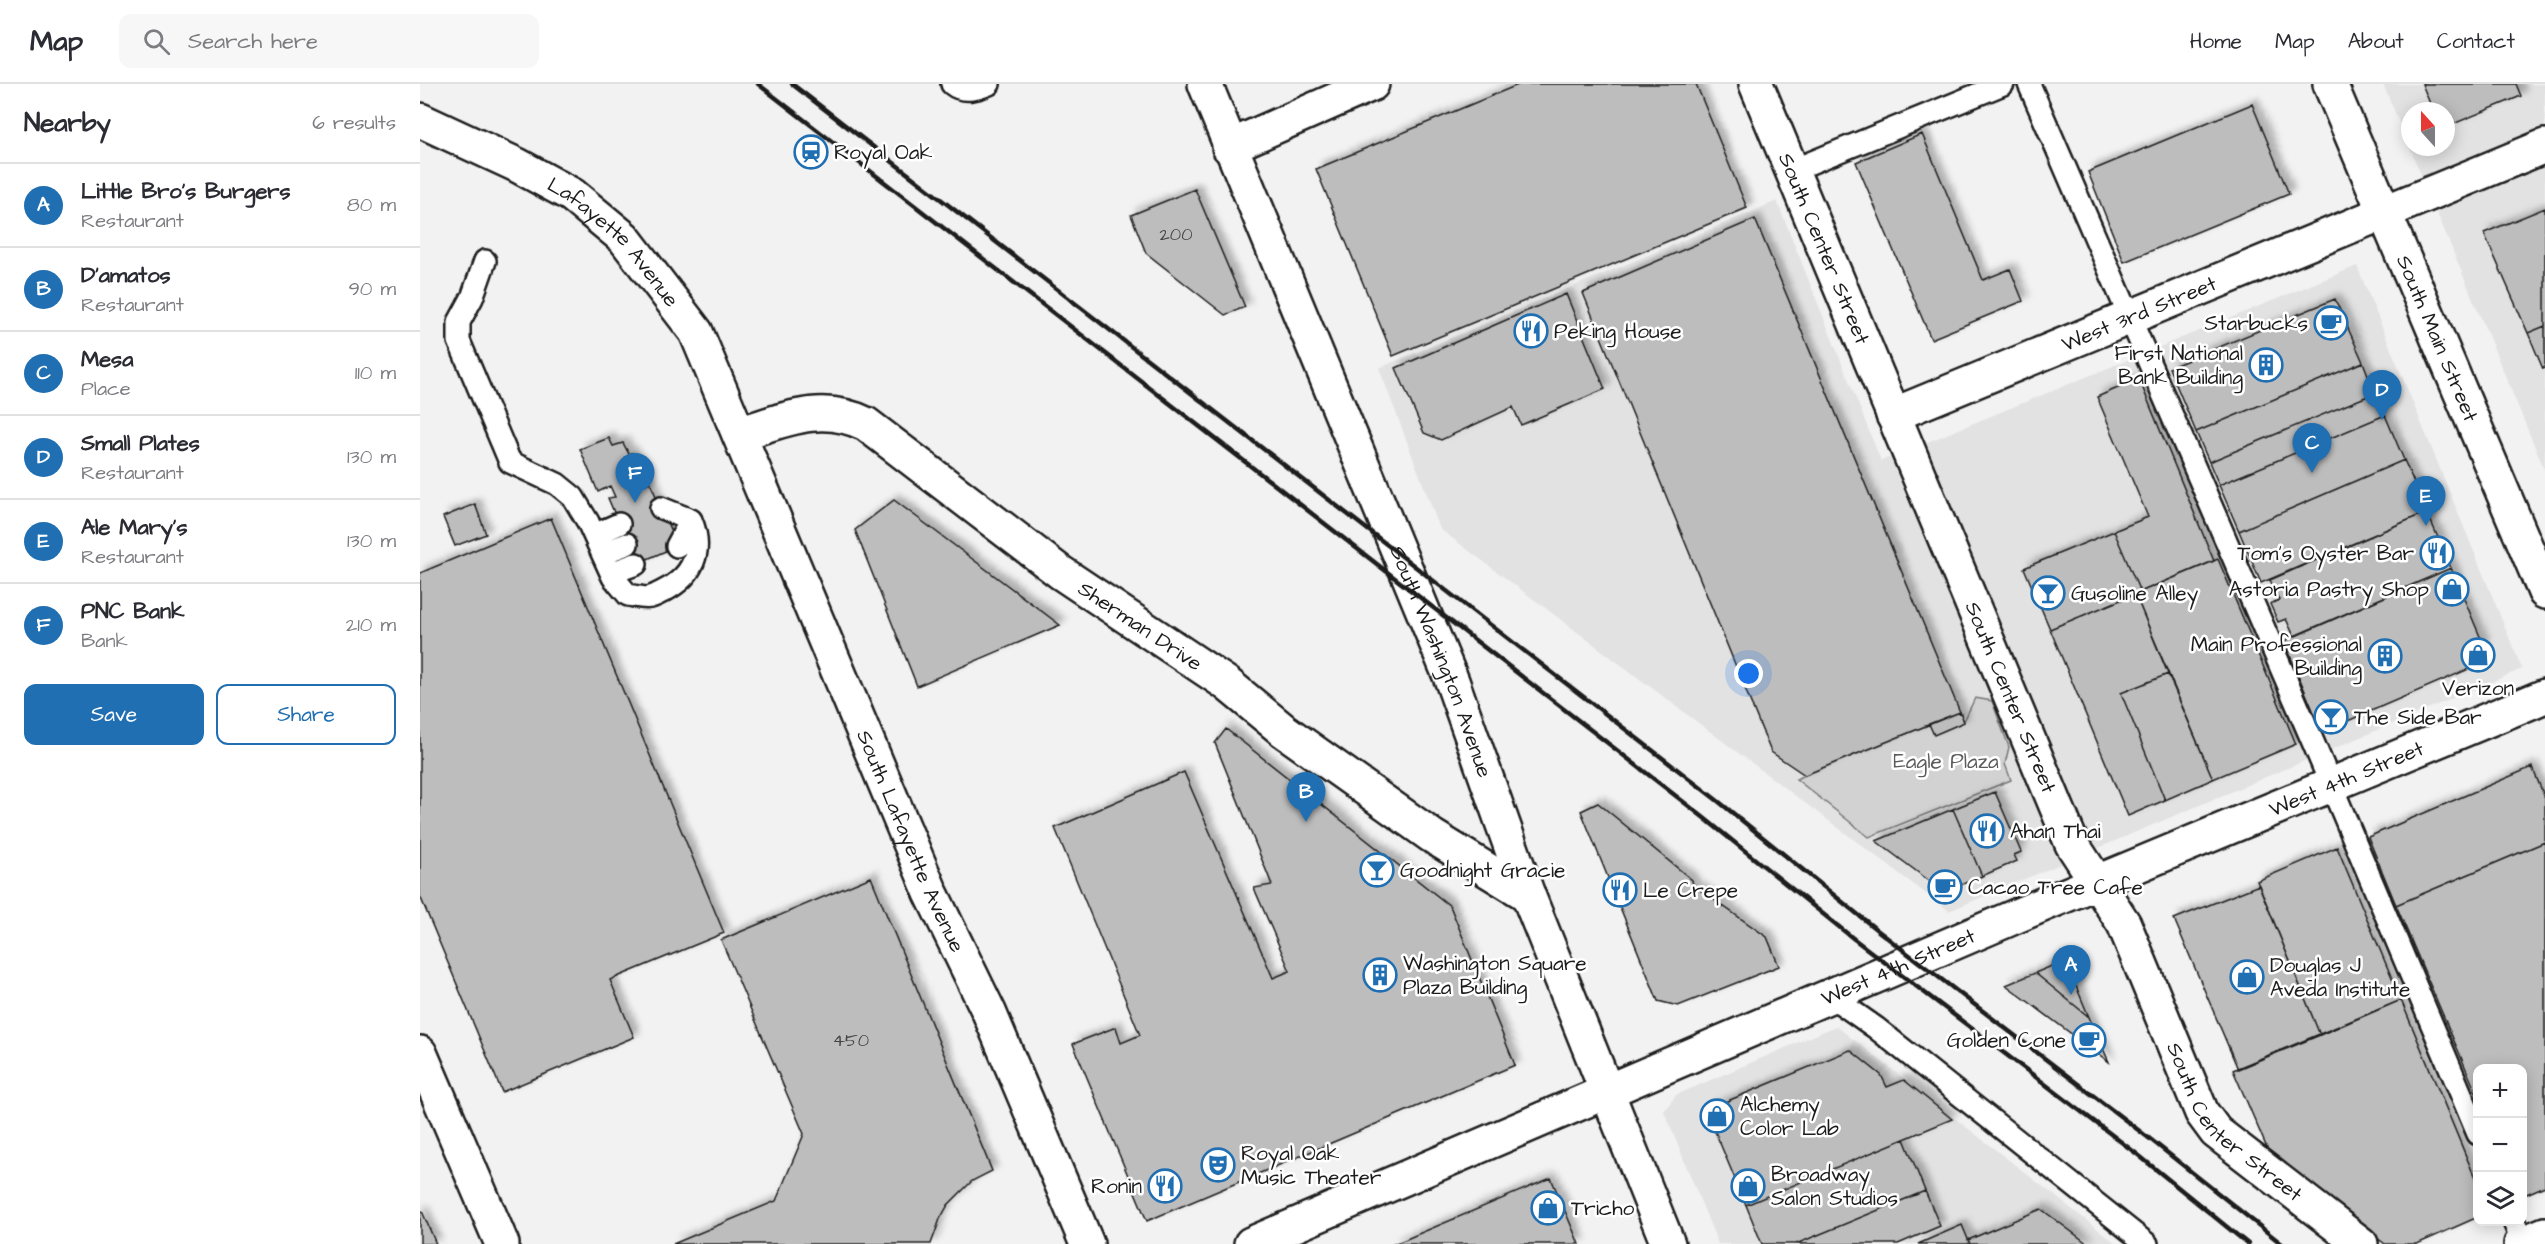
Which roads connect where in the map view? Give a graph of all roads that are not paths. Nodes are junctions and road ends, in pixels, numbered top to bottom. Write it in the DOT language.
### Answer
graph roads {
  1 [pos="952,84"];
  2 [pos="989,84"];
  3 [pos="1205,84"];
  4 [pos="1372,84"];
  5 [pos="1756,84"];
  6 [pos="2003,84"];
  7 [pos="2029,84"];
  8 [pos="2330,84"];
  9 [pos="420,120"];
  10 [pos="2545,146"];
  11 [pos="1229,147"];
  12 [pos="1792,170"];
  13 [pos="2384,212"];
  14 [pos="484,261"];
  15 [pos="2129,318"];
  16 [pos="1893,415"];
  17 [pos="739,434"];
  18 [pos="665,517"];
  19 [pos="691,520"];
  20 [pos="619,524"];
  21 [pos="627,544"];
  22 [pos="677,546"];
  23 [pos="603,554"];
  24 [pos="636,564"];
  25 [pos="2545,592"];
  26 [pos="2545,696"];
  27 [pos="2332,787"];
  28 [pos="2097,883"];
  29 [pos="1528,895"];
  30 [pos="1832,996"];
  31 [pos="420,1053"];
  32 [pos="1606,1093"];
  33 [pos="2473,1122"];
  34 [pos="2516,1226"];
  35 [pos="2545,1234"];
  36 [pos="502,1244"];
  37 [pos="1087,1244"];
  38 [pos="1251,1244"];
  39 [pos="1668,1244"];
  40 [pos="2147,1244"];
  41 [pos="2361,1244"];
  42 [pos="2522,1244"];
  1 -- 2 [label="lane"];
  3 -- 11 [label="street, South Washington Avenue"];
  4 -- 11 [label="street"];
  5 -- 12 [label="street, South Center Street"];
  6 -- 12 [label="lane"];
  7 -- 15 [label="lane"];
  8 -- 13 [label="street, South Main Street"];
  9 -- 17 [label="street, Lafayette Avenue"];
  10 -- 13 [label="street, West 3rd Street"];
  11 -- 29 [label="street, South Washington Avenue"];
  12 -- 16 [label="street, South Center Street"];
  13 -- 15 [label="street, West 3rd Street"];
  13 -- 25 [label="street, South Main Street"];
  14 -- 23 [label="lane"];
  15 -- 16 [label="street, West 3rd Street"];
  15 -- 27 [label="lane"];
  16 -- 28 [label="street, South Center Street"];
  17 -- 29 [label="street, Sherman Drive"];
  17 -- 37 [label="street, South Lafayette Avenue"];
  18 -- 19 [label="lane"];
  19 -- 22 [label="lane"];
  19 -- 23 [label="lane"];
  20 -- 23 [label="lane"];
  21 -- 23 [label="lane"];
  23 -- 24 [label="lane"];
  26 -- 27 [label="street, West 4th Street"];
  27 -- 28 [label="street, West 4th Street"];
  27 -- 33 [label="lane"];
  28 -- 30 [label="street, West 4th Street"];
  28 -- 41 [label="street, South Center Street"];
  29 -- 32 [label="street, South Washington Avenue"];
  30 -- 32 [label="street, West 4th Street"];
  30 -- 40 [label="lane"];
  31 -- 36 [label="street"];
  32 -- 38 [label="street, West 4th Street"];
  32 -- 39 [label="street, South Washington Avenue"];
  34 -- 42 [label="lane"];
  35 -- 42 [label="street"];
}
